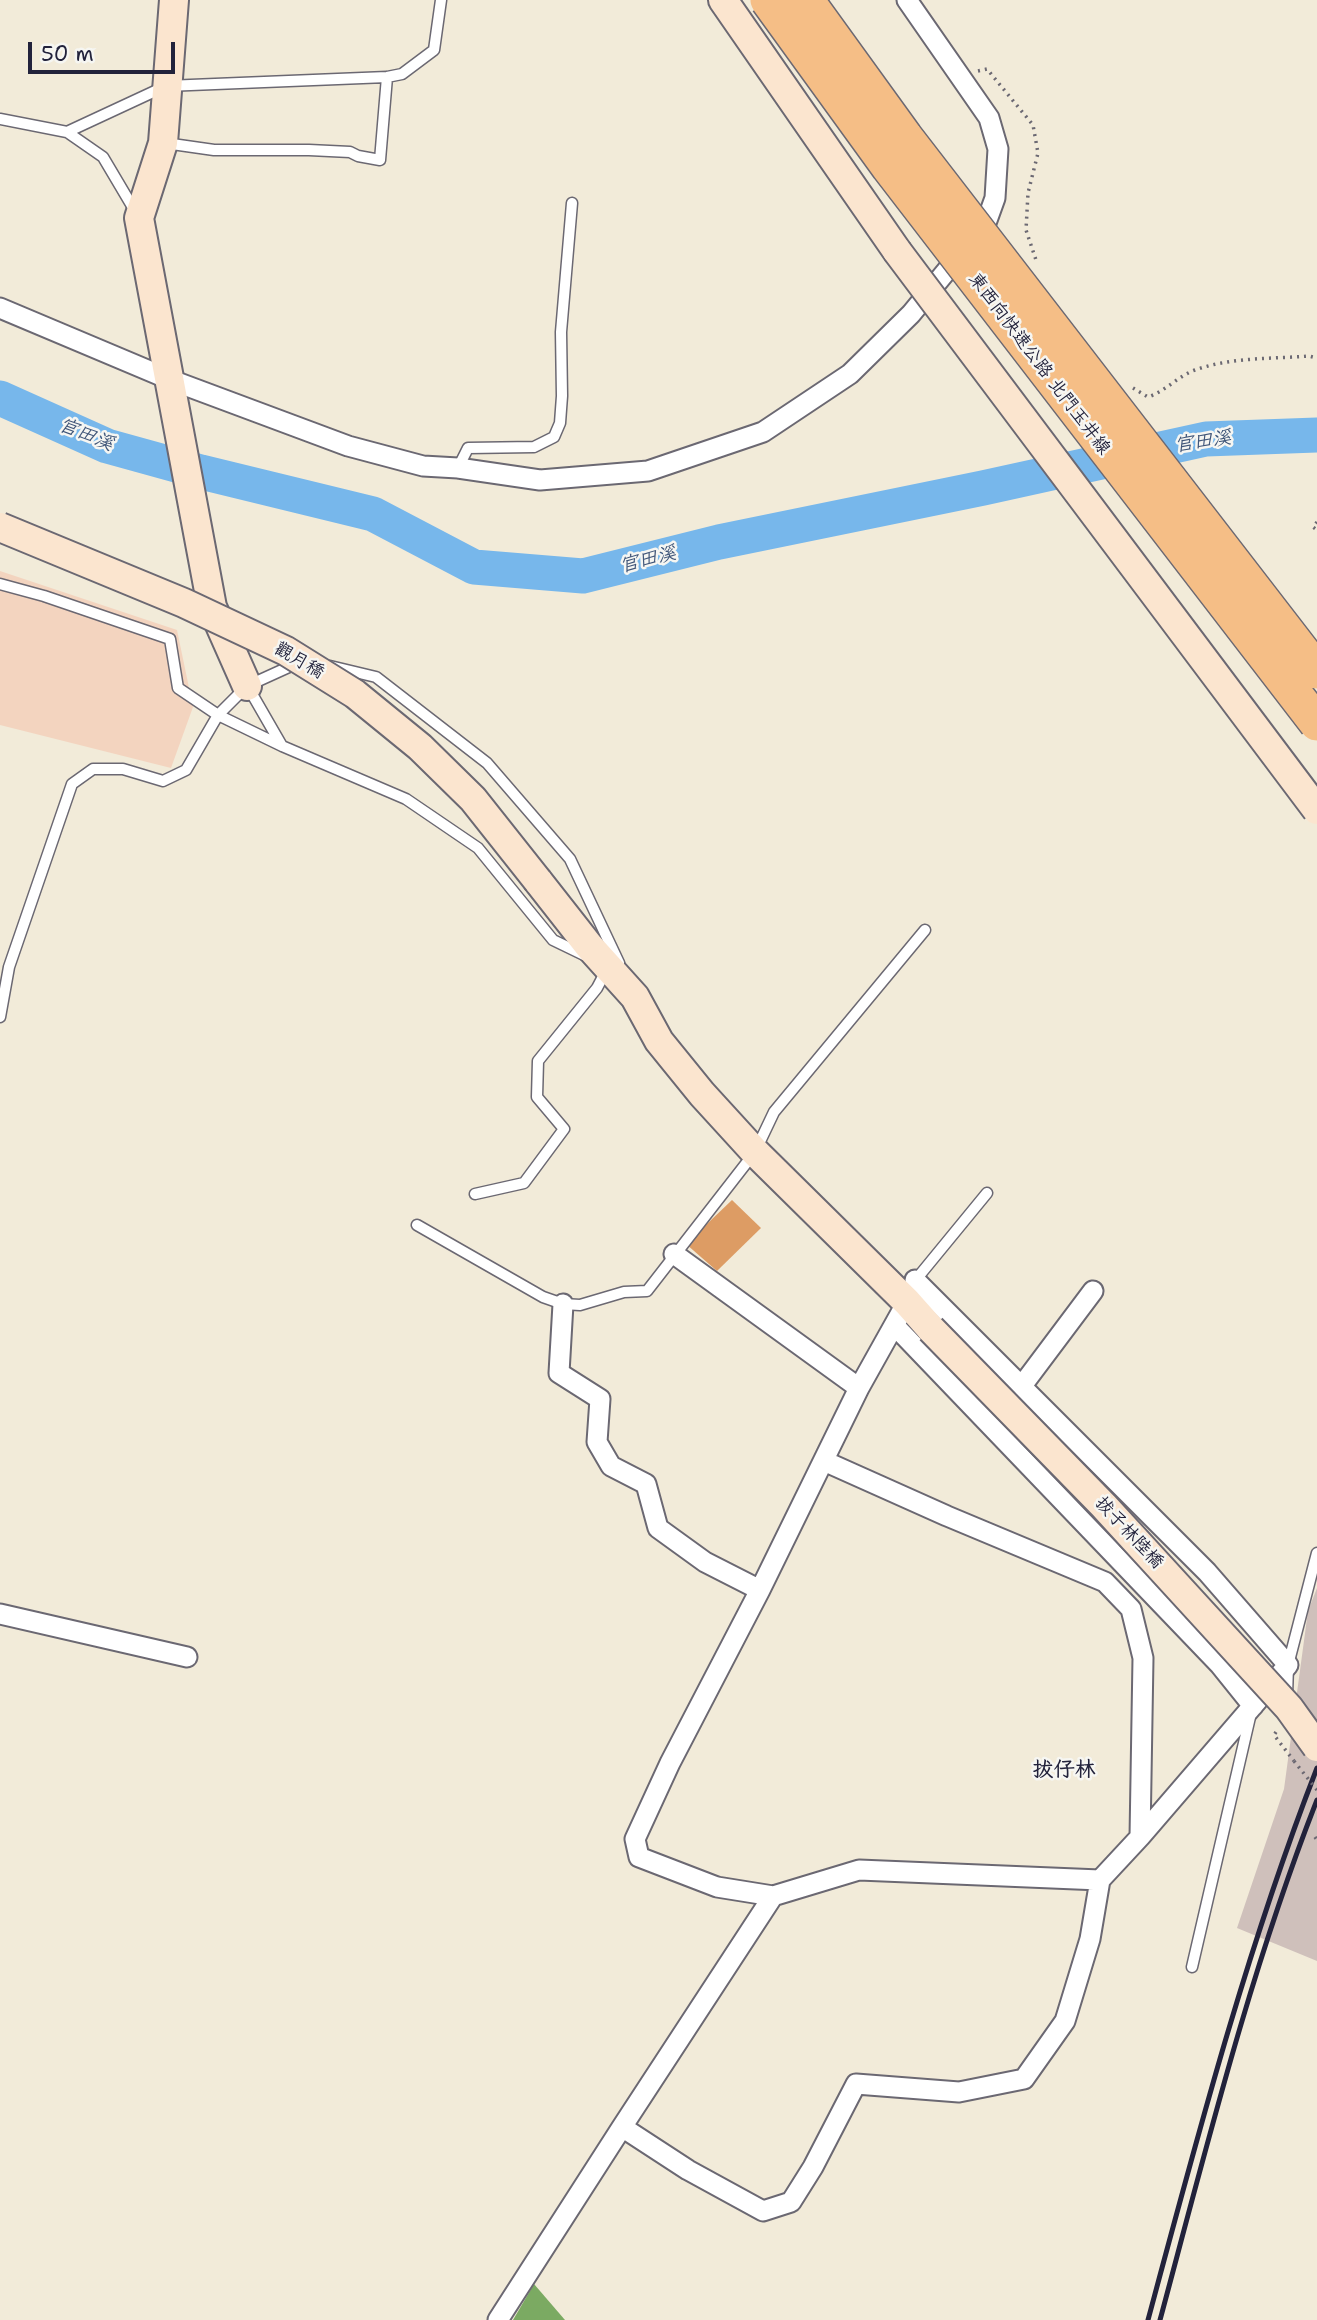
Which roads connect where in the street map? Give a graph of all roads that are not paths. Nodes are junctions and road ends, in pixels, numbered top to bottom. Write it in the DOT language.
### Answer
graph roads {
  1 [pos="174,0"];
  2 [pos="441,0"];
  3 [pos="723,0"];
  4 [pos="768,0"];
  5 [pos="806,0"];
  6 [pos="907,0"];
  7 [pos="387,77"];
  8 [pos="166,86"];
  9 [pos="0,119"];
  10 [pos="67,132"];
  11 [pos="163,143"];
  12 [pos="572,203"];
  13 [pos="139,218"];
  14 [pos="0,308"];
  15 [pos="171,380"];
  16 [pos="458,468"];
  17 [pos="0,527"];
  18 [pos="0,584"];
  19 [pos="1317,671"];
  20 [pos="247,686"];
  21 [pos="218,715"];
  22 [pos="1317,723"];
  23 [pos="282,746"];
  24 [pos="1317,810"];
  25 [pos="925,930"];
  26 [pos="608,967"];
  27 [pos="635,997"];
  28 [pos="0,1017"];
  29 [pos="755,1152"];
  30 [pos="987,1193"];
  31 [pos="475,1194"];
  32 [pos="417,1225"];
  33 [pos="674,1254"];
  34 [pos="1093,1291"];
  35 [pos="906,1303"];
  36 [pos="563,1304"];
  37 [pos="1021,1387"];
  38 [pos="859,1388"];
  39 [pos="824,1461"];
  40 [pos="1317,1553"];
  41 [pos="761,1590"];
  42 [pos="0,1614"];
  43 [pos="187,1657"];
  44 [pos="1288,1665"];
  45 [pos="1253,1706"];
  46 [pos="1307,1752"];
  47 [pos="1140,1837"];
  48 [pos="1100,1880"];
  49 [pos="774,1896"];
  50 [pos="1192,1967"];
  51 [pos="622,2127"];
  52 [pos="498,2320"];
  1 -- 8 [label="main road"];
  2 -- 7 [label="lane"];
  3 -- 24 [label="main road, bridge"];
  4 -- 22 [label="highway, 東西向快速公路 北門玉井線, bridge"];
  5 -- 19 [label="highway, 東西向快速公路 北門玉井線, bridge"];
  6 -- 16 [label="street"];
  7 -- 8 [label="lane"];
  7 -- 11 [label="lane"];
  8 -- 10 [label="lane"];
  8 -- 11 [label="main road"];
  9 -- 10 [label="lane"];
  10 -- 13 [label="lane"];
  11 -- 13 [label="main road"];
  12 -- 16 [label="lane"];
  13 -- 15 [label="main road"];
  14 -- 15 [label="street"];
  15 -- 16 [label="street"];
  15 -- 20 [label="main road"];
  17 -- 26 [label="main road, 觀月穚, bridge"];
  18 -- 21 [label="lane"];
  20 -- 21 [label="lane"];
  20 -- 23 [label="lane"];
  20 -- 27 [label="lane"];
  21 -- 23 [label="lane"];
  21 -- 28 [label="lane"];
  23 -- 26 [label="lane"];
  25 -- 29 [label="lane"];
  26 -- 27 [label="main road, 觀月穚"];
  26 -- 31 [label="lane"];
  27 -- 29 [label="main road, 觀月穚"];
  29 -- 33 [label="lane"];
  29 -- 35 [label="main road, 拔子林陸橋"];
  30 -- 35 [label="lane"];
  32 -- 36 [label="lane"];
  33 -- 36 [label="lane"];
  33 -- 38 [label="street"];
  34 -- 37 [label="street"];
  35 -- 37 [label="street"];
  35 -- 38 [label="street"];
  35 -- 45 [label="street"];
  35 -- 46 [label="main road, 拔子林陸橋, bridge"];
  36 -- 41 [label="street"];
  37 -- 44 [label="street"];
  38 -- 39 [label="street"];
  39 -- 41 [label="street"];
  39 -- 47 [label="street"];
  40 -- 44 [label="lane"];
  41 -- 49 [label="street"];
  42 -- 43 [label="street"];
  44 -- 45 [label="street"];
  44 -- 46 [label="lane"];
  45 -- 47 [label="street"];
  45 -- 50 [label="lane"];
  47 -- 48 [label="street"];
  48 -- 49 [label="street"];
  48 -- 51 [label="street"];
  49 -- 51 [label="street"];
  51 -- 52 [label="street"];
}
